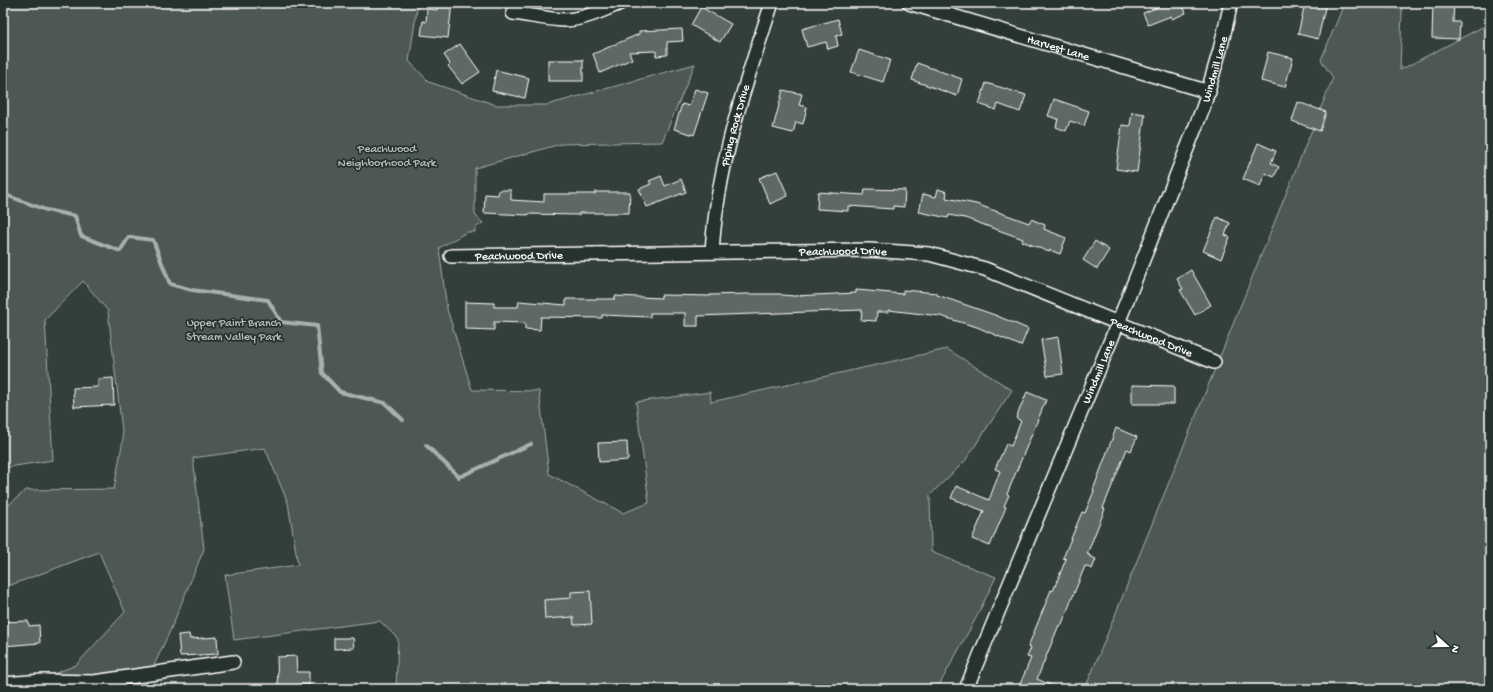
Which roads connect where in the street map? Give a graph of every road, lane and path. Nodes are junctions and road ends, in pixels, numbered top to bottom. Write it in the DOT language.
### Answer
graph roads {
  1 [pos="620,3"];
  2 [pos="772,3"];
  3 [pos="909,3"];
  4 [pos="1230,3"];
  5 [pos="513,13"];
  6 [pos="1209,92"];
  7 [pos="712,252"];
  8 [pos="451,256"];
  9 [pos="1118,323"];
  10 [pos="1214,362"];
  11 [pos="233,662"];
  12 [pos="3,684"];
  13 [pos="966,689"];
  1 -- 5 [label="street"];
  2 -- 7 [label="street, Piping Rock Drive"];
  3 -- 6 [label="street, Harvest Lane"];
  4 -- 6 [label="street, Windmill Lane"];
  6 -- 9 [label="street, Windmill Lane"];
  7 -- 8 [label="street, Peachwood Drive"];
  7 -- 9 [label="street, Peachwood Drive"];
  9 -- 10 [label="street, Peachwood Drive"];
  9 -- 13 [label="street, Windmill Lane"];
  11 -- 12 [label="street"];
}
